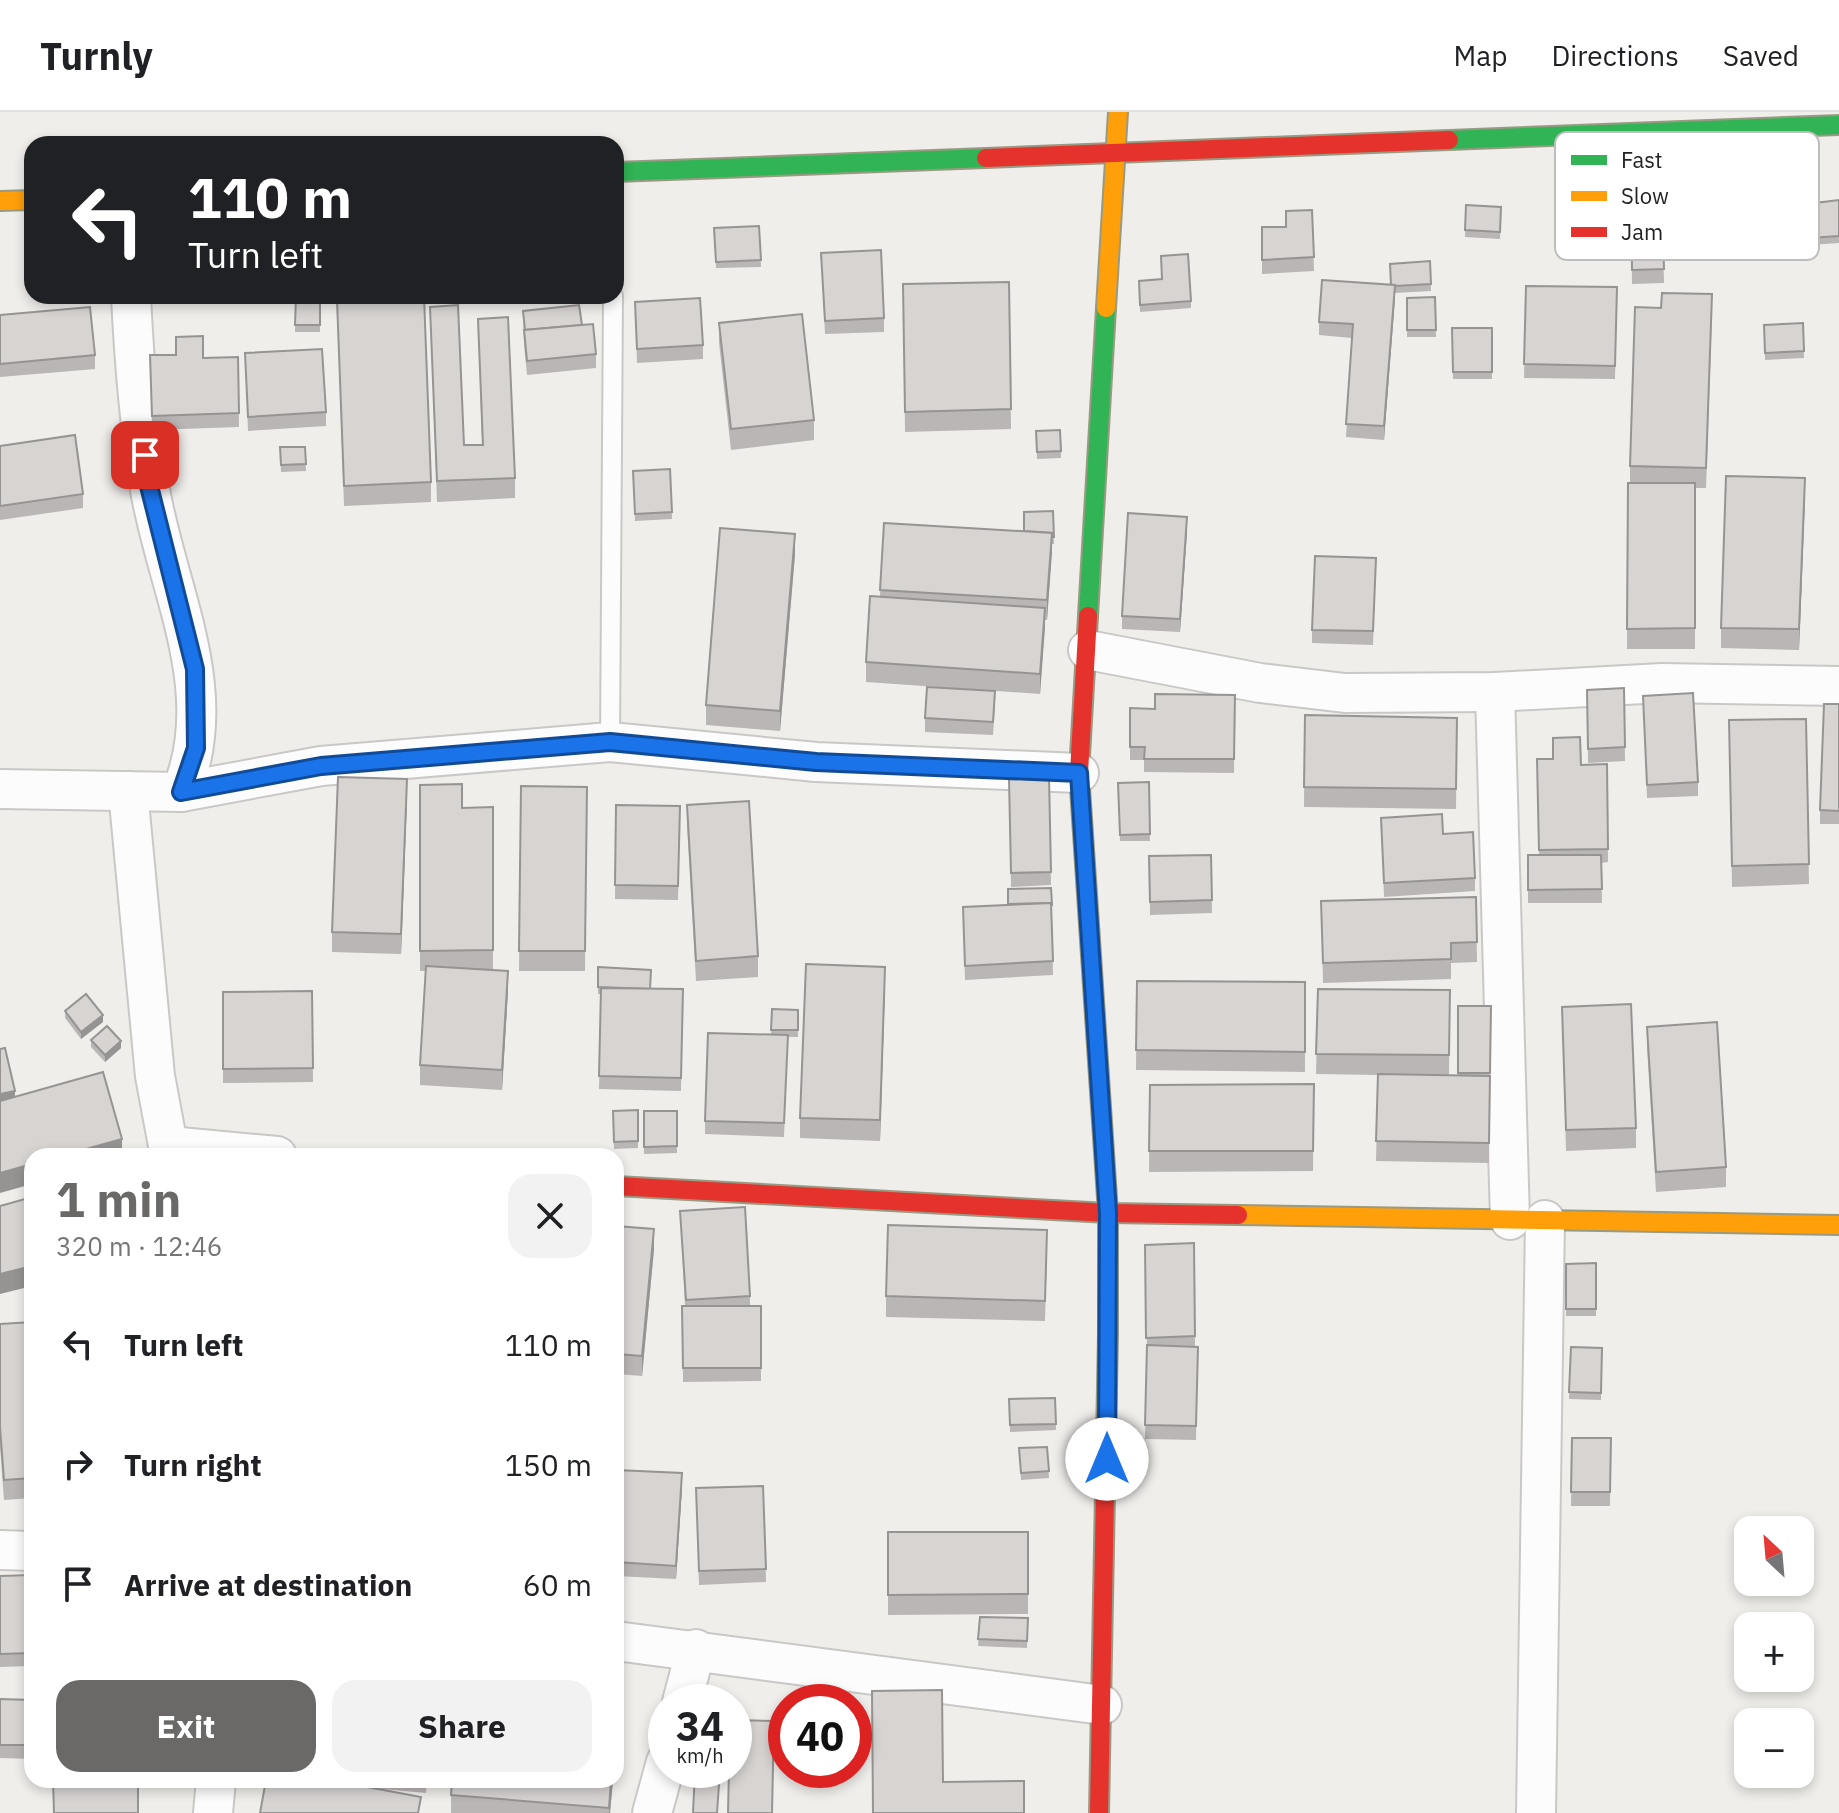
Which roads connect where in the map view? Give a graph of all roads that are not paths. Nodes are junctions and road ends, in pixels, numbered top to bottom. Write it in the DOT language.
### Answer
graph roads {
  1 [pos="1118,112"];
  2 [pos="1839,125"];
  3 [pos="1118,152"];
  4 [pos="624,172"];
  5 [pos="24,200"];
  6 [pos="0,201"];
  7 [pos="132,304"];
  8 [pos="613,304"];
  9 [pos="1088,650"];
  10 [pos="1839,686"];
  11 [pos="1495,692"];
  12 [pos="610,742"];
  13 [pos="1079,773"];
  14 [pos="0,789"];
  15 [pos="128,791"];
  16 [pos="181,792"];
  17 [pos="169,1148"];
  18 [pos="624,1186"];
  19 [pos="1108,1213"];
  20 [pos="1527,1220"];
  21 [pos="1839,1225"];
  22 [pos="0,1550"];
  23 [pos="24,1551"];
  24 [pos="624,1642"];
  25 [pos="696,1649"];
  26 [pos="687,1684"];
  27 [pos="1102,1705"];
  28 [pos="215,1788"];
  29 [pos="659,1788"];
  30 [pos="213,1813"];
  31 [pos="652,1813"];
  32 [pos="1099,1813"];
  33 [pos="1536,1813"];
  1 -- 3 [label="street"];
  2 -- 3 [label="street"];
  3 -- 4 [label="street"];
  3 -- 9 [label="street"];
  5 -- 6 [label="street"];
  7 -- 16 [label="street"];
  8 -- 12 [label="lane"];
  9 -- 11 [label="street"];
  9 -- 13 [label="street"];
  10 -- 11 [label="street"];
  11 -- 20 [label="street"];
  12 -- 13 [label="street"];
  12 -- 16 [label="street"];
  13 -- 19 [label="street"];
  14 -- 15 [label="street"];
  15 -- 16 [label="street"];
  15 -- 17 [label="street"];
  18 -- 19 [label="street"];
  19 -- 20 [label="street"];
  19 -- 27 [label="street"];
  20 -- 21 [label="street"];
  20 -- 33 [label="street"];
  22 -- 23 [label="street"];
  24 -- 25 [label="street"];
  25 -- 26 [label="street"];
  25 -- 27 [label="street"];
  27 -- 32 [label="street"];
  28 -- 30 [label="street"];
  29 -- 31 [label="street"];
}
